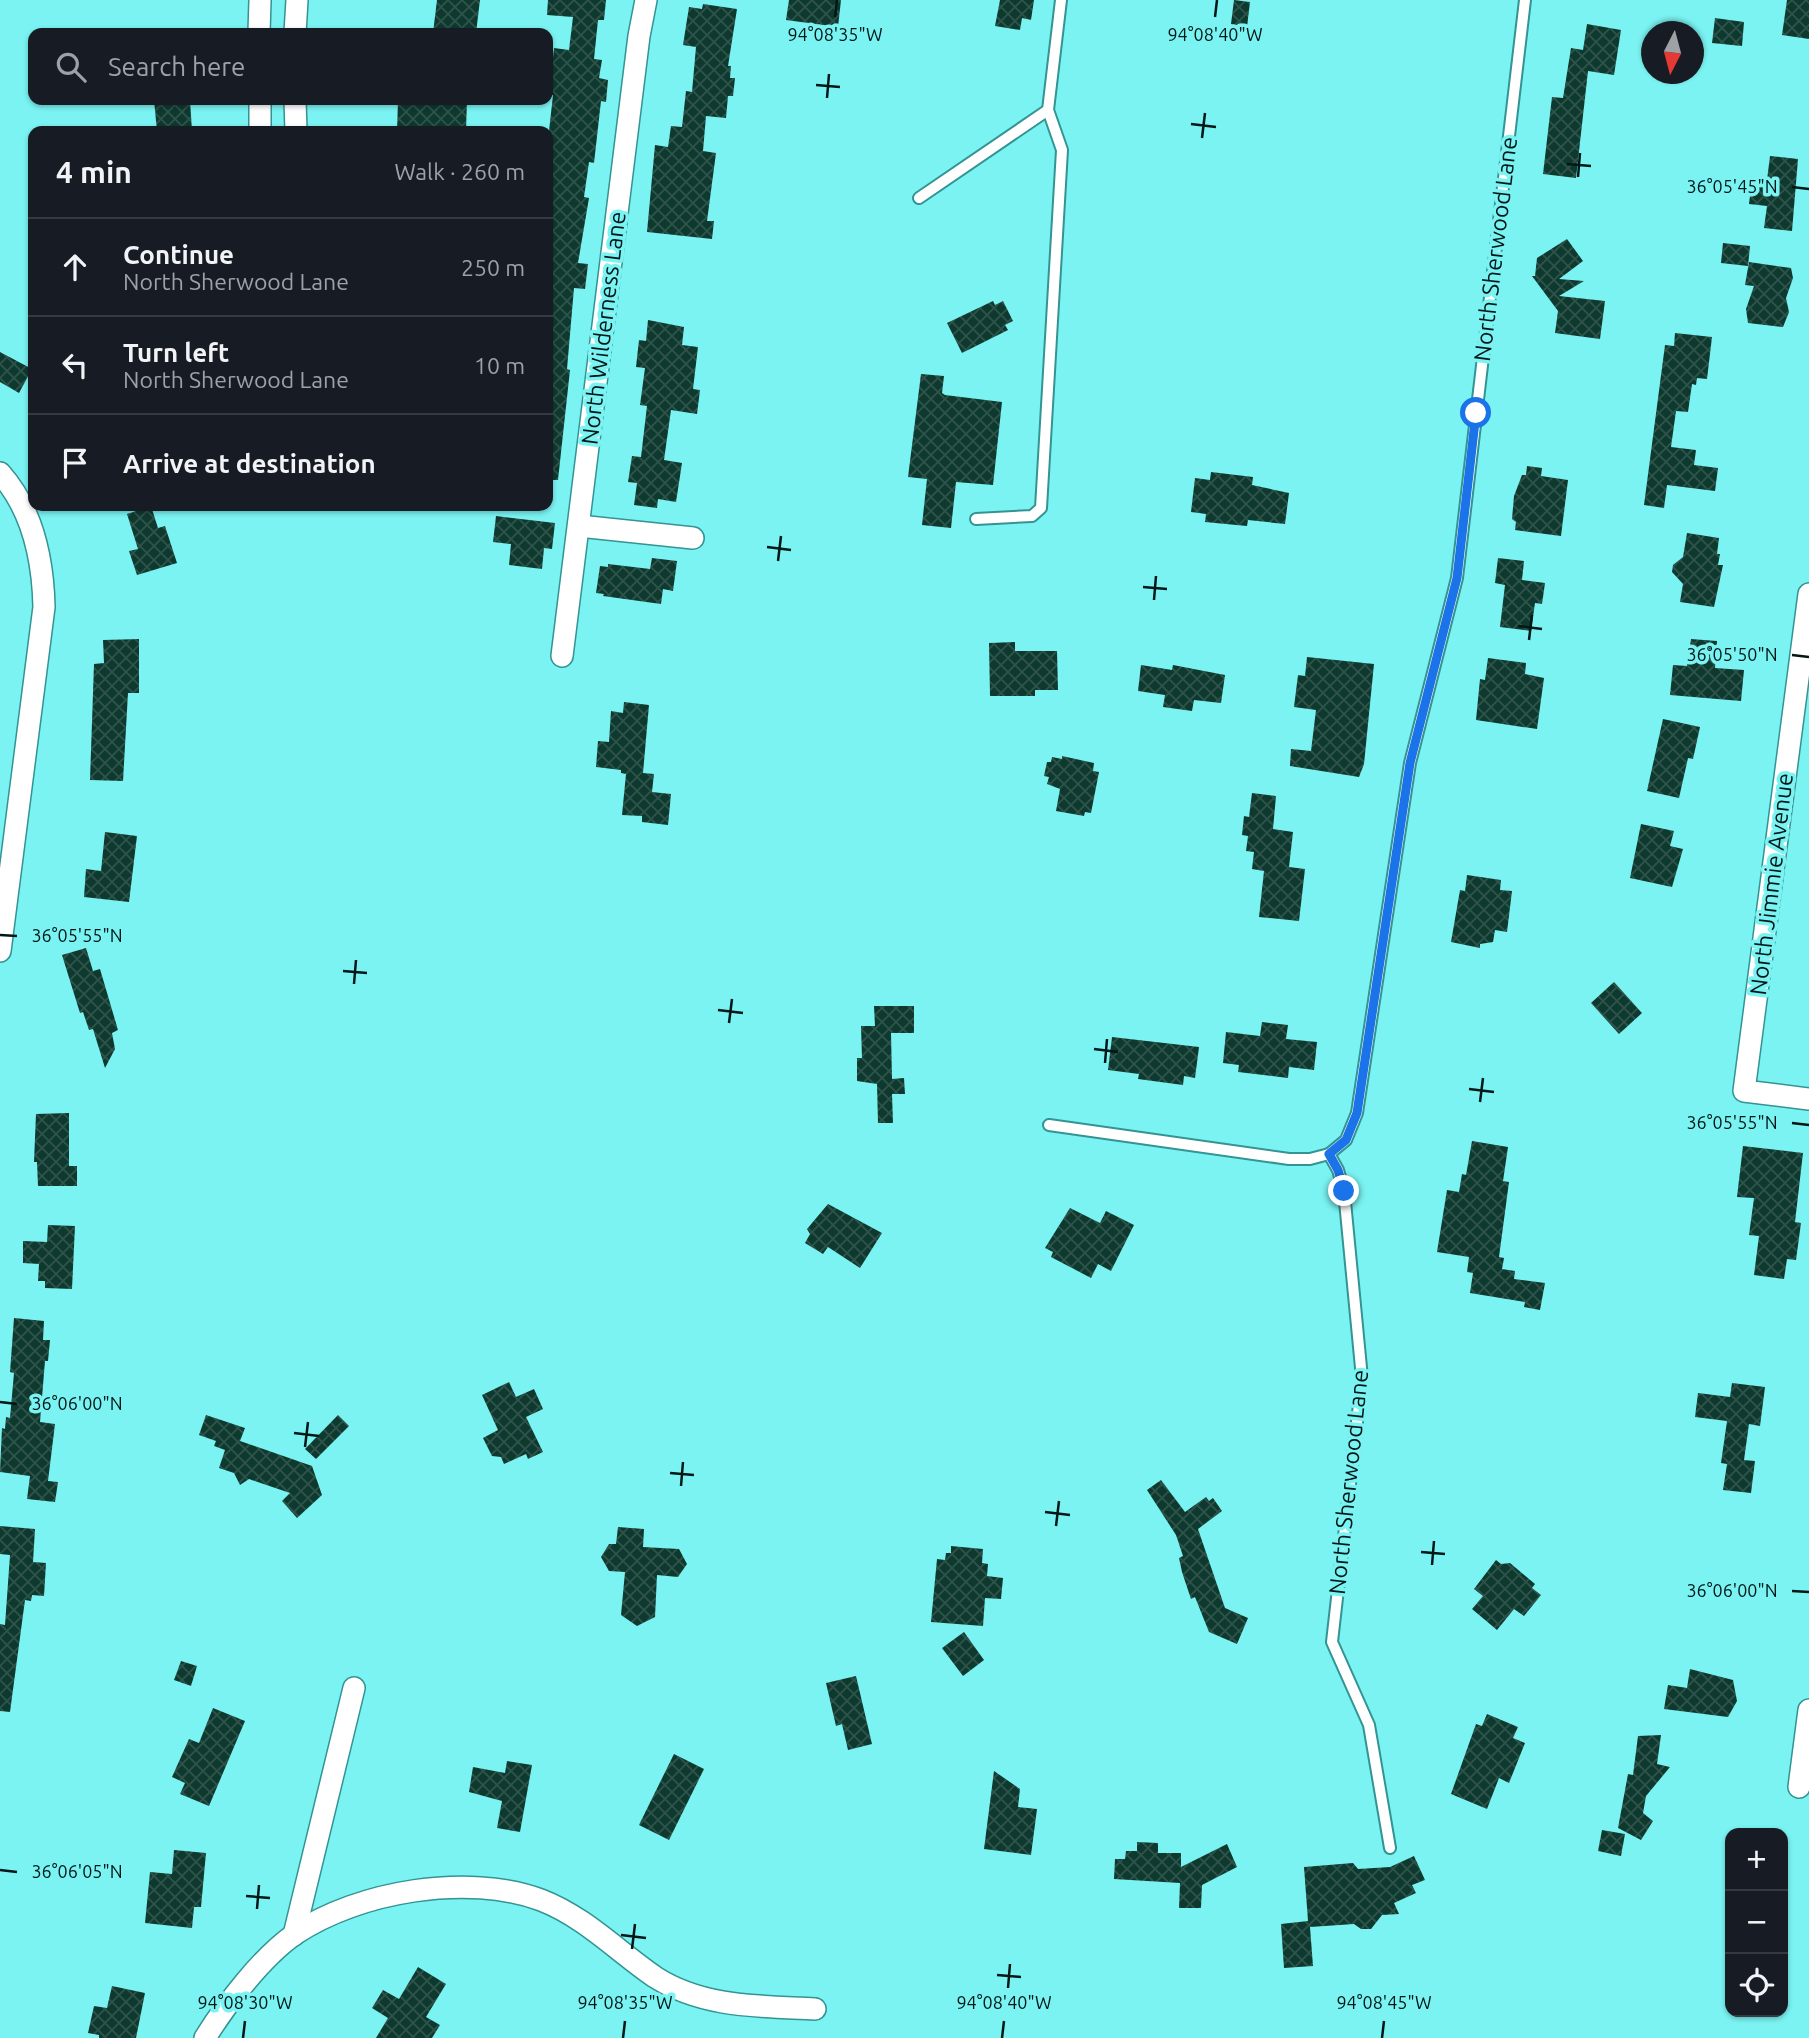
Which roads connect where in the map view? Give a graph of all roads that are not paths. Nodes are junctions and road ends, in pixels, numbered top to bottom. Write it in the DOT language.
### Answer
graph roads {
  1 [pos="260,0"];
  2 [pos="297,0"];
  3 [pos="646,0"];
  4 [pos="1061,0"];
  5 [pos="1525,0"];
  6 [pos="259,28"];
  7 [pos="295,28"];
  8 [pos="260,105"];
  9 [pos="295,105"];
  10 [pos="1048,110"];
  11 [pos="260,126"];
  12 [pos="296,126"];
  13 [pos="919,198"];
  14 [pos="0,473"];
  15 [pos="976,519"];
  16 [pos="579,526"];
  17 [pos="693,538"];
  18 [pos="1809,594"];
  19 [pos="562,656"];
  20 [pos="0,951"];
  21 [pos="1809,1099"];
  22 [pos="1049,1125"];
  23 [pos="1329,1154"];
  24 [pos="354,1688"];
  25 [pos="1809,1710"];
  26 [pos="1799,1787"];
  27 [pos="1390,1848"];
  28 [pos="294,1935"];
  29 [pos="815,2009"];
  30 [pos="205,2038"];
  1 -- 6 [label="street"];
  2 -- 7 [label="street"];
  3 -- 16 [label="street, North Wilderness Lane"];
  4 -- 10 [label="lane"];
  5 -- 23 [label="lane, North Sherwood Lane"];
  8 -- 11 [label="street"];
  9 -- 12 [label="street"];
  10 -- 13 [label="lane"];
  10 -- 15 [label="lane"];
  14 -- 20 [label="street"];
  16 -- 17 [label="street"];
  16 -- 19 [label="street, North Wilderness Lane"];
  18 -- 21 [label="street, North Jimmie Avenue"];
  22 -- 23 [label="lane"];
  23 -- 27 [label="lane, North Sherwood Lane"];
  24 -- 28 [label="street"];
  25 -- 26 [label="street"];
  28 -- 29 [label="street"];
  28 -- 30 [label="street"];
}
